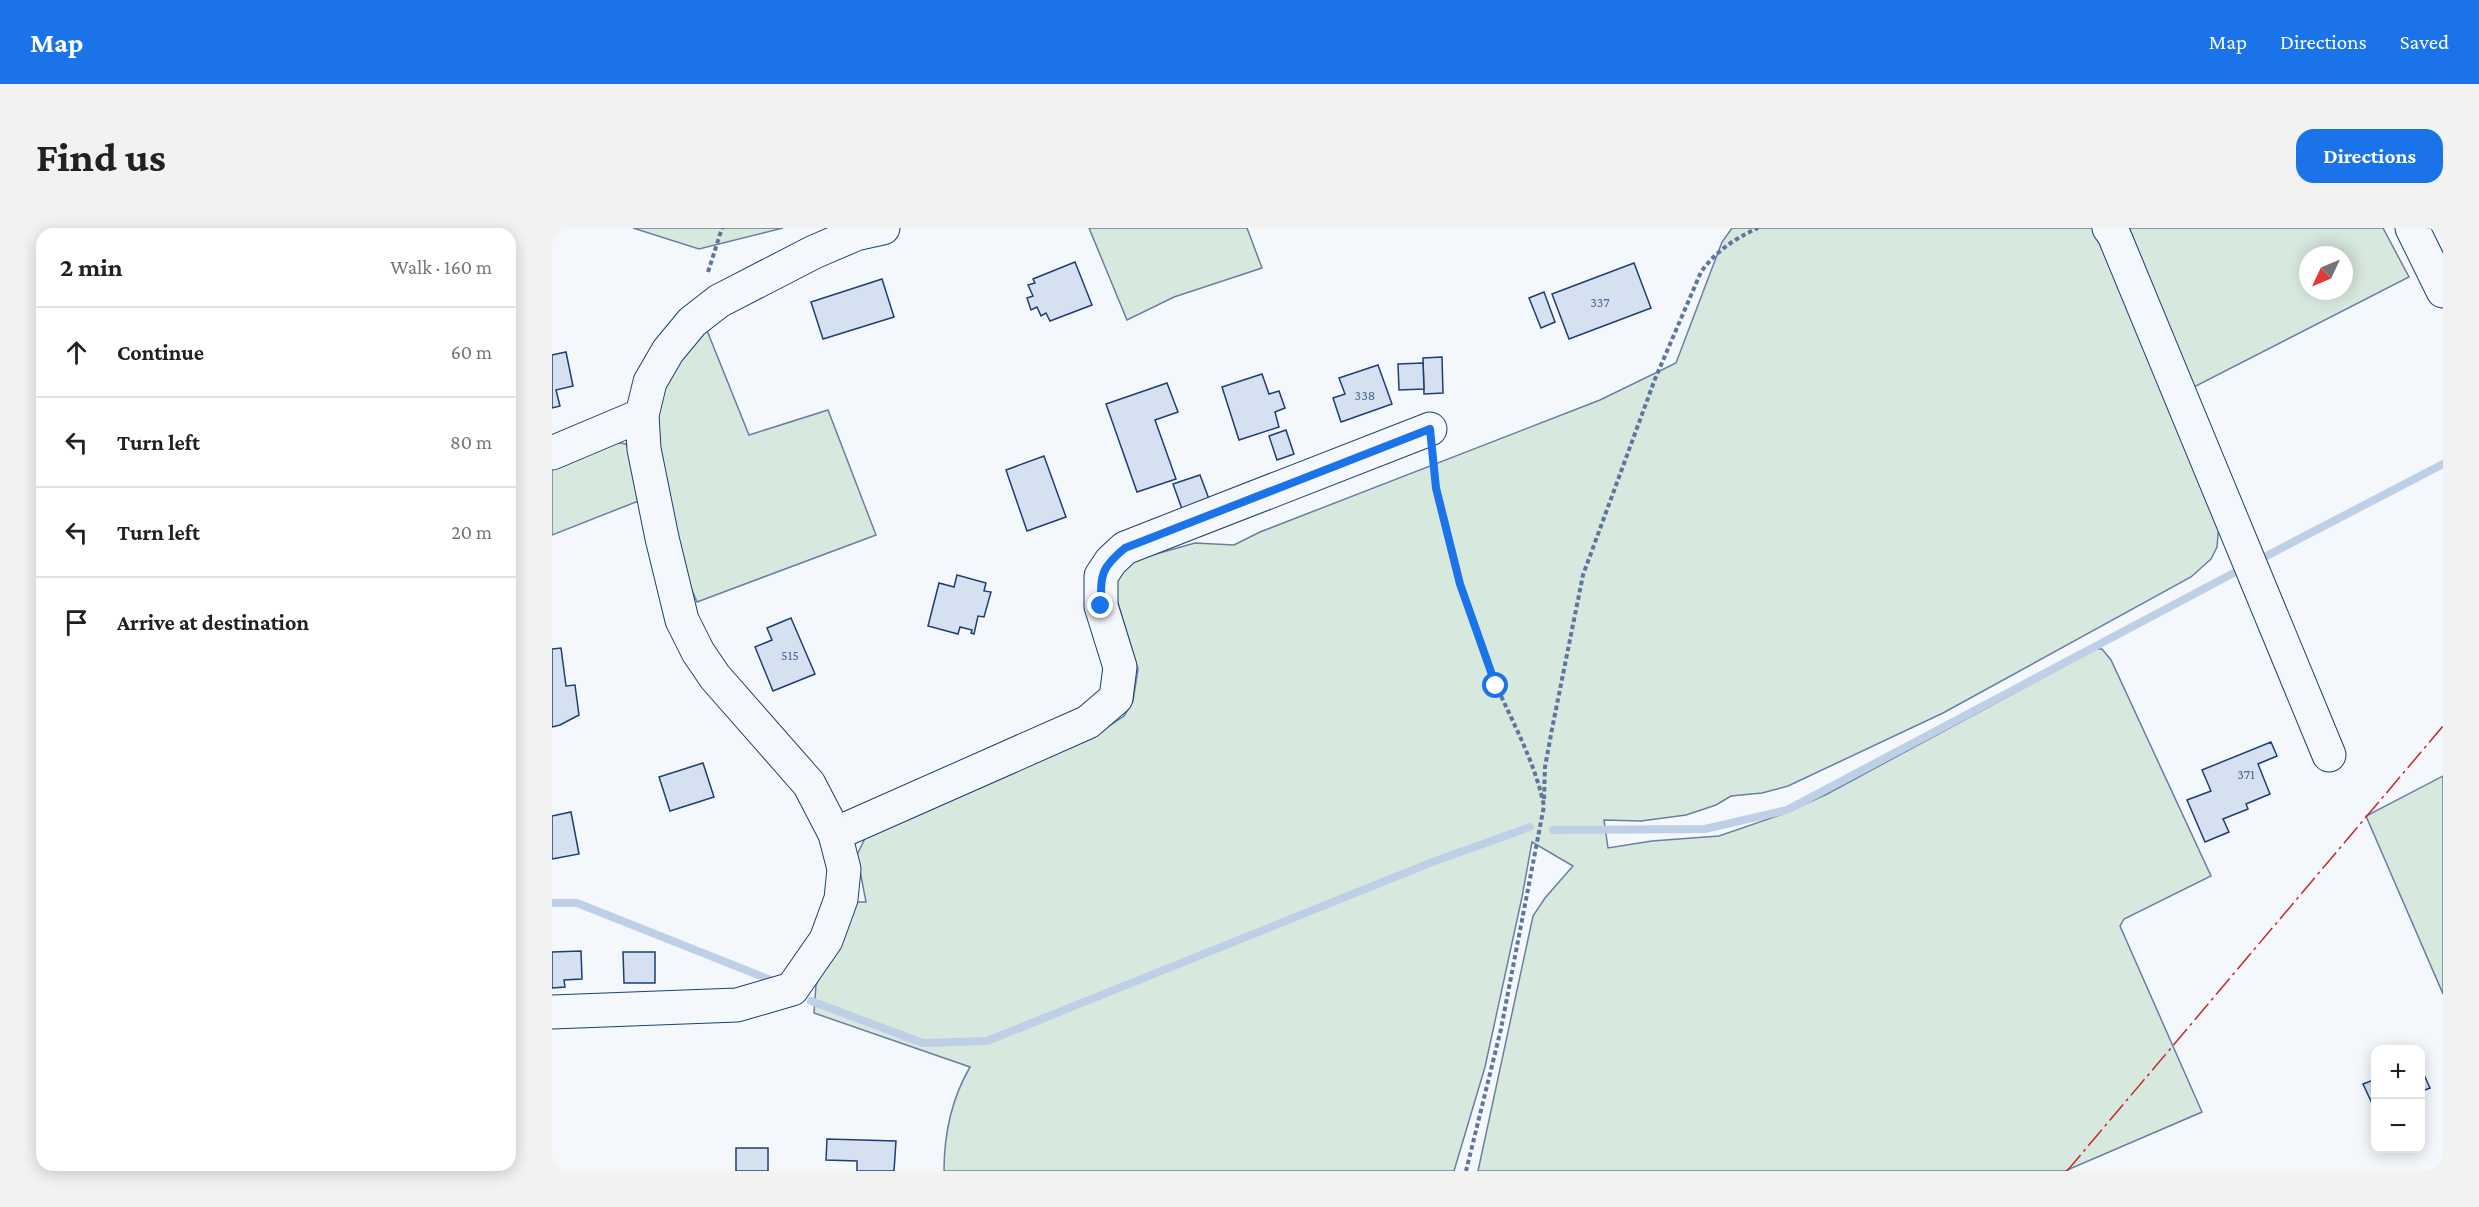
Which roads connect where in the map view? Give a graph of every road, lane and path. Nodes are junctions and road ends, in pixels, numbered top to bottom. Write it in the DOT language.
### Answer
graph roads {
  1 [pos="883,228"];
  2 [pos="1758,228"];
  3 [pos="2109,228"];
  4 [pos="2412,228"];
  5 [pos="2443,291"];
  6 [pos="642,415"];
  7 [pos="1430,429"];
  8 [pos="552,453"];
  9 [pos="2329,755"];
  10 [pos="1544,806"];
  11 [pos="835,834"];
  12 [pos="552,1012"];
  13 [pos="1466,1171"];
  1 -- 6 [label="street"];
  2 -- 10 [label="path"];
  3 -- 9 [label="street"];
  4 -- 5 [label="street"];
  6 -- 8 [label="street"];
  6 -- 11 [label="street"];
  7 -- 10 [label="path"];
  7 -- 11 [label="street"];
  10 -- 13 [label="path"];
  11 -- 12 [label="street"];
}
